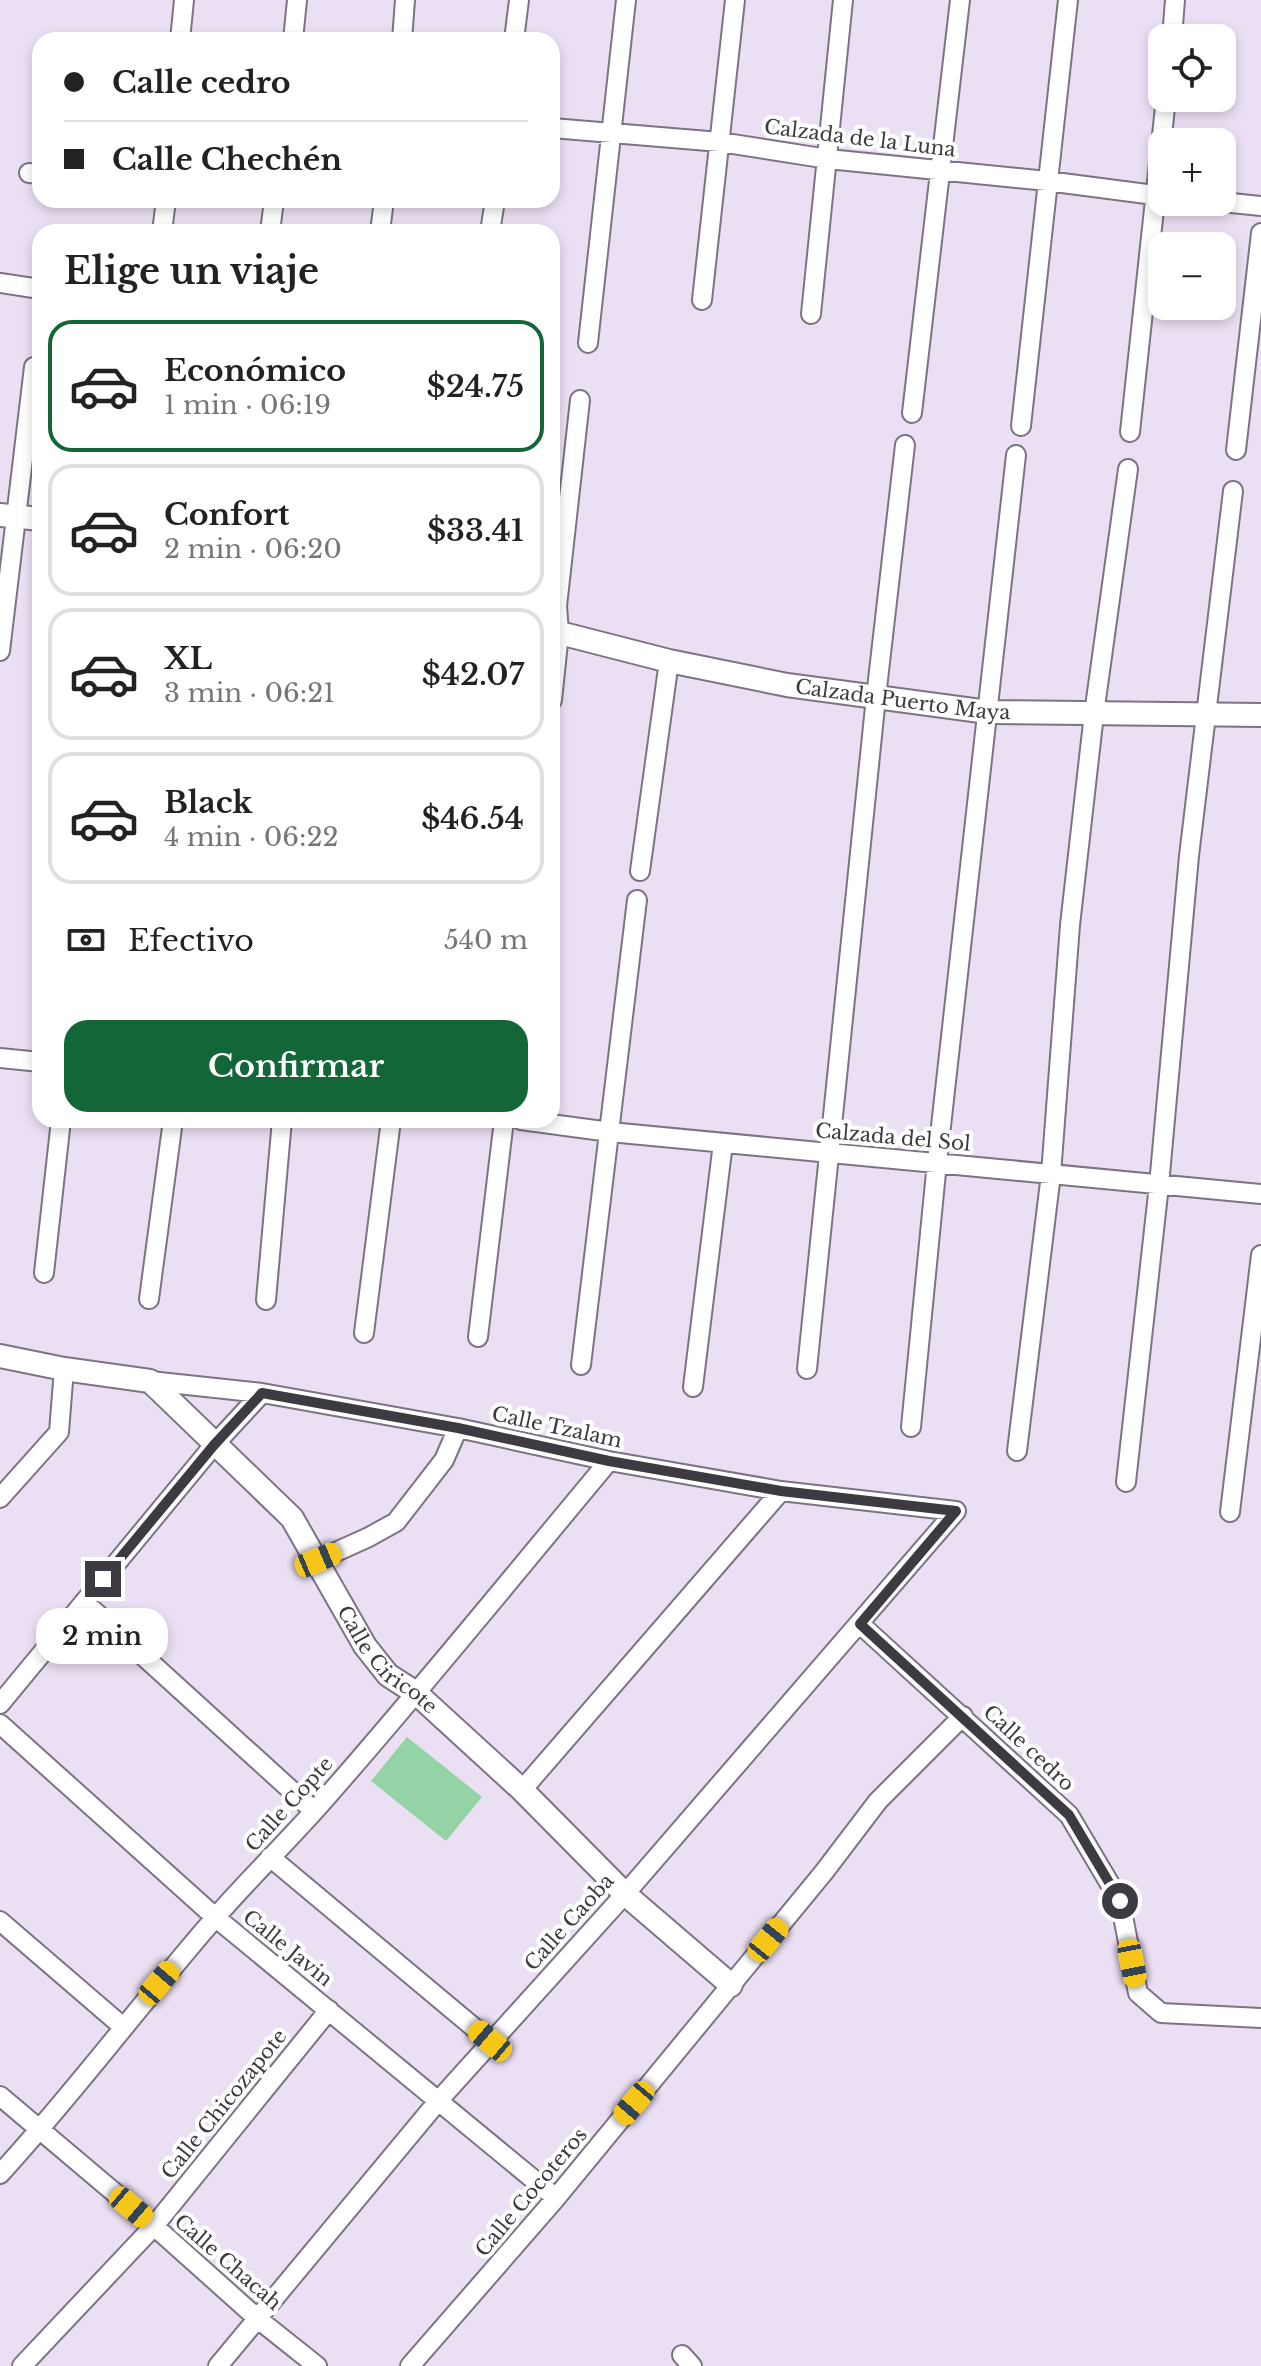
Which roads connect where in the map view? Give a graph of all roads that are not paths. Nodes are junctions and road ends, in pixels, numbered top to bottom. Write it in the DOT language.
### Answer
graph roads {
  1 [pos="184,0"];
  2 [pos="297,0"];
  3 [pos="405,0"];
  4 [pos="519,0"];
  5 [pos="626,0"];
  6 [pos="735,0"];
  7 [pos="843,0"];
  8 [pos="960,0"];
  9 [pos="1068,0"];
  10 [pos="1175,0"];
  11 [pos="1173,24"];
  12 [pos="181,32"];
  13 [pos="294,32"];
  14 [pos="403,32"];
  15 [pos="515,32"];
  16 [pos="560,129"];
  17 [pos="612,135"];
  18 [pos="720,142"];
  19 [pos="828,159"];
  20 [pos="939,169"];
  21 [pos="1047,181"];
  22 [pos="1148,194"];
  23 [pos="1236,203"];
  24 [pos="1261,206"];
  25 [pos="1156,216"];
  26 [pos="1261,233"];
  27 [pos="0,283"];
  28 [pos="32,288"];
  29 [pos="702,300"];
  30 [pos="811,314"];
  31 [pos="588,343"];
  32 [pos="32,378"];
  33 [pos="580,400"];
  34 [pos="912,413"];
  35 [pos="1021,426"];
  36 [pos="1130,432"];
  37 [pos="905,445"];
  38 [pos="1236,450"];
  39 [pos="1016,455"];
  40 [pos="1128,469"];
  41 [pos="1233,491"];
  42 [pos="8,516"];
  43 [pos="32,518"];
  44 [pos="560,579"];
  45 [pos="560,633"];
  46 [pos="0,651"];
  47 [pos="669,661"];
  48 [pos="876,697"];
  49 [pos="988,712"];
  50 [pos="1094,714"];
  51 [pos="1261,715"];
  52 [pos="1206,716"];
  53 [pos="640,871"];
  54 [pos="637,900"];
  55 [pos="0,1058"];
  56 [pos="32,1061"];
  57 [pos="560,1125"];
  58 [pos="60,1128"];
  59 [pos="172,1128"];
  60 [pos="281,1128"];
  61 [pos="390,1128"];
  62 [pos="503,1128"];
  63 [pos="610,1132"];
  64 [pos="723,1143"];
  65 [pos="830,1153"];
  66 [pos="937,1162"];
  67 [pos="1051,1174"];
  68 [pos="1159,1185"];
  69 [pos="1261,1194"];
  70 [pos="1261,1255"];
  71 [pos="44,1273"];
  72 [pos="149,1299"];
  73 [pos="266,1300"];
  74 [pos="364,1333"];
  75 [pos="478,1337"];
  76 [pos="0,1356"];
  77 [pos="581,1365"];
  78 [pos="64,1369"];
  79 [pos="807,1369"];
  80 [pos="150,1381"];
  81 [pos="693,1387"];
  82 [pos="262,1393"];
  83 [pos="911,1427"];
  84 [pos="458,1428"];
  85 [pos="214,1445"];
  86 [pos="1017,1451"];
  87 [pos="609,1461"];
  88 [pos="1126,1482"];
  89 [pos="781,1491"];
  90 [pos="1,1495"];
  91 [pos="956,1511"];
  92 [pos="1230,1512"];
  93 [pos="318,1560"];
  94 [pos="84,1602"];
  95 [pos="860,1624"];
  96 [pos="416,1693"];
  97 [pos="0,1704"];
  98 [pos="963,1716"];
  99 [pos="0,1724"];
  100 [pos="522,1790"];
  101 [pos="314,1811"];
  102 [pos="270,1857"];
  103 [pos="625,1894"];
  104 [pos="215,1917"];
  105 [pos="0,1921"];
  106 [pos="731,1985"];
  107 [pos="329,2010"];
  108 [pos="1261,2018"];
  109 [pos="122,2026"];
  110 [pos="490,2041"];
  111 [pos="0,2096"];
  112 [pos="439,2100"];
  113 [pos="40,2130"];
  114 [pos="0,2174"];
  115 [pos="556,2198"];
  116 [pos="154,2226"];
  117 [pos="258,2319"];
  118 [pos="22,2366"];
  119 [pos="218,2366"];
  120 [pos="317,2366"];
  121 [pos="410,2366"];
  1 -- 12 [label="street"];
  2 -- 13 [label="street"];
  3 -- 14 [label="street"];
  4 -- 15 [label="street"];
  5 -- 17 [label="street"];
  6 -- 18 [label="street"];
  7 -- 19 [label="street"];
  8 -- 20 [label="street"];
  9 -- 21 [label="street"];
  10 -- 11 [label="street"];
  16 -- 17 [label="street, Calzada de la Luna"];
  17 -- 18 [label="street, Calzada de la Luna"];
  17 -- 31 [label="street"];
  18 -- 19 [label="street, Calzada de la Luna"];
  18 -- 29 [label="street"];
  19 -- 20 [label="street, Calzada de la Luna"];
  19 -- 30 [label="street"];
  20 -- 21 [label="street, Calzada de la Luna"];
  20 -- 34 [label="street"];
  21 -- 22 [label="street, Calzada de la Luna"];
  21 -- 35 [label="street"];
  23 -- 24 [label="street"];
  25 -- 36 [label="street"];
  26 -- 38 [label="street"];
  27 -- 28 [label="street"];
  32 -- 42 [label="street"];
  33 -- 44 [label="street"];
  37 -- 48 [label="street"];
  39 -- 49 [label="street"];
  40 -- 50 [label="street"];
  41 -- 52 [label="street"];
  42 -- 43 [label="street"];
  42 -- 46 [label="street"];
  45 -- 47 [label="street, Calzada Puerto Maya"];
  47 -- 48 [label="street, Calzada Puerto Maya"];
  47 -- 53 [label="street"];
  48 -- 49 [label="street, Calzada Puerto Maya"];
  48 -- 65 [label="street"];
  49 -- 50 [label="street, Calzada Puerto Maya"];
  49 -- 66 [label="street"];
  50 -- 52 [label="street, Calzada Puerto Maya"];
  50 -- 67 [label="street"];
  51 -- 52 [label="street, Calzada Puerto Maya"];
  52 -- 68 [label="street"];
  54 -- 63 [label="street"];
  55 -- 56 [label="street"];
  57 -- 63 [label="street, Calzada del Sol"];
  58 -- 71 [label="street"];
  59 -- 72 [label="street"];
  60 -- 73 [label="street"];
  61 -- 74 [label="street"];
  62 -- 75 [label="street"];
  63 -- 64 [label="street, Calzada del Sol"];
  63 -- 77 [label="street"];
  64 -- 65 [label="street, Calzada del Sol"];
  64 -- 81 [label="street"];
  65 -- 66 [label="street, Calzada del Sol"];
  65 -- 79 [label="street"];
  66 -- 67 [label="street, Calzada del Sol"];
  66 -- 83 [label="street"];
  67 -- 68 [label="street, Calzada del Sol"];
  67 -- 86 [label="street"];
  68 -- 69 [label="street, Calzada del Sol"];
  68 -- 88 [label="street"];
  70 -- 92 [label="street"];
  76 -- 78 [label="street"];
  78 -- 80 [label="street"];
  78 -- 90 [label="street"];
  80 -- 82 [label="street, Calle Tzalam"];
  80 -- 85 [label="street, Calle Ciricote"];
  82 -- 84 [label="street, Calle Tzalam"];
  82 -- 85 [label="street"];
  84 -- 87 [label="street, Calle Tzalam"];
  84 -- 93 [label="street"];
  85 -- 93 [label="street, Calle Ciricote"];
  85 -- 94 [label="street"];
  87 -- 89 [label="street, Calle Tzalam"];
  87 -- 96 [label="street, Calle Copte"];
  89 -- 91 [label="street, Calle Tzalam"];
  89 -- 100 [label="street"];
  91 -- 95 [label="street, Calle Caoba"];
  93 -- 96 [label="street, Calle Ciricote"];
  94 -- 97 [label="street"];
  94 -- 101 [label="street"];
  95 -- 98 [label="street, Calle cedro"];
  95 -- 103 [label="street, Calle Caoba"];
  96 -- 100 [label="street, Calle Ciricote"];
  96 -- 101 [label="street, Calle Copte"];
  98 -- 106 [label="street, Calle Cocoteros"];
  98 -- 108 [label="street, Calle cedro"];
  99 -- 104 [label="street, Calle Javin"];
  100 -- 103 [label="street, Calle Ciricote"];
  101 -- 102 [label="street, Calle Copte"];
  102 -- 104 [label="street, Calle Copte"];
  102 -- 110 [label="street"];
  103 -- 106 [label="street, Calle Ciricote"];
  103 -- 110 [label="street, Calle Caoba"];
  104 -- 107 [label="street, Calle Javin"];
  104 -- 109 [label="street, Calle Copte"];
  105 -- 109 [label="street"];
  106 -- 115 [label="street, Calle Cocoteros"];
  107 -- 112 [label="street, Calle Javin"];
  107 -- 116 [label="street, Calle Chicozapote"];
  109 -- 113 [label="street, Calle Copte"];
  110 -- 112 [label="street, Calle Caoba"];
  111 -- 113 [label="street, Calle Chacah"];
  112 -- 115 [label="street, Calle Javin"];
  112 -- 117 [label="street, Calle Caoba"];
  113 -- 114 [label="street, Calle Copte"];
  113 -- 116 [label="street, Calle Chacah"];
  115 -- 121 [label="street, Calle Cocoteros"];
  116 -- 117 [label="street, Calle Chacah"];
  116 -- 118 [label="street, Calle Chicozapote"];
  117 -- 119 [label="street, Calle Caoba"];
  117 -- 120 [label="street, Calle Chacah"];
}
